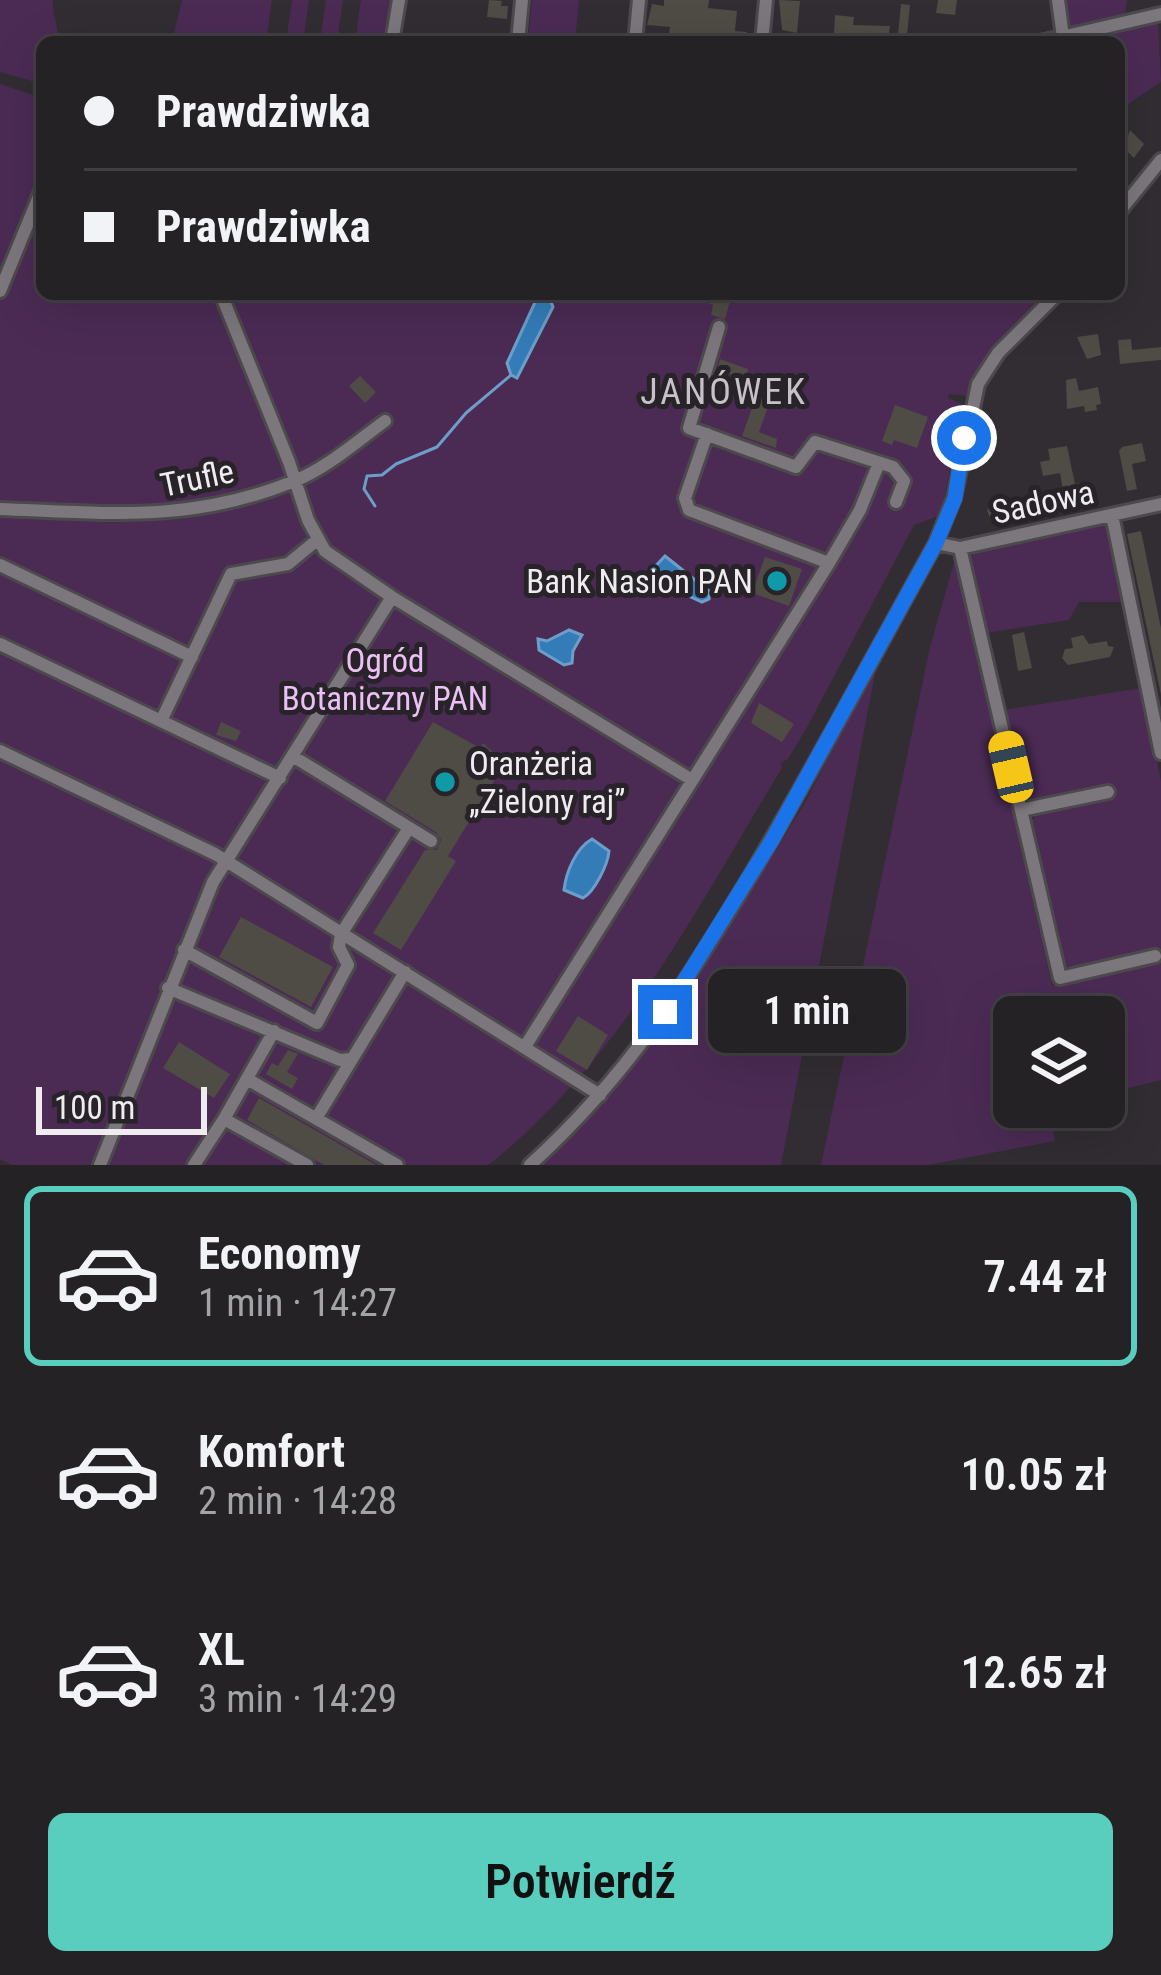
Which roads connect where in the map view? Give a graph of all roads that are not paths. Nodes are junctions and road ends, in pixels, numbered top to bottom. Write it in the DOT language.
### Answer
graph roads {
  1 [pos="399,0"];
  2 [pos="522,0"];
  3 [pos="639,0"];
  4 [pos="766,0"];
  5 [pos="1058,0"];
  6 [pos="1161,14"];
  7 [pos="393,36"];
  8 [pos="519,36"];
  9 [pos="636,36"];
  10 [pos="763,36"];
  11 [pos="1063,36"];
  12 [pos="1067,36"];
  13 [pos="1161,160"];
  14 [pos="36,204"];
  15 [pos="1125,204"];
  16 [pos="0,291"];
  17 [pos="223,300"];
  18 [pos="1052,300"];
  19 [pos="719,327"];
  20 [pos="385,421"];
  21 [pos="707,434"];
  22 [pos="879,463"];
  23 [pos="294,482"];
  24 [pos="896,502"];
  25 [pos="1161,504"];
  26 [pos="0,509"];
  27 [pos="1112,515"];
  28 [pos="317,540"];
  29 [pos="936,543"];
  30 [pos="960,548"];
  31 [pos="829,563"];
  32 [pos="0,565"];
  33 [pos="392,597"];
  34 [pos="0,644"];
  35 [pos="192,657"];
  36 [pos="161,721"];
  37 [pos="0,752"];
  38 [pos="1161,753"];
  39 [pos="294,757"];
  40 [pos="280,778"];
  41 [pos="692,780"];
  42 [pos="1108,792"];
  43 [pos="1021,811"];
  44 [pos="409,828"];
  45 [pos="431,841"];
  46 [pos="227,862"];
  47 [pos="341,934"];
  48 [pos="184,950"];
  49 [pos="1155,956"];
  50 [pos="404,972"];
  51 [pos="168,988"];
  52 [pos="274,1031"];
  53 [pos="526,1045"];
  54 [pos="351,1059"];
  55 [pos="248,1078"];
  56 [pos="600,1095"];
  57 [pos="317,1117"];
  58 [pos="224,1119"];
  59 [pos="100,1165"];
  60 [pos="194,1165"];
  61 [pos="307,1165"];
  62 [pos="398,1165"];
  63 [pos="530,1165"];
  1 -- 7 [label="street"];
  2 -- 8 [label="street"];
  3 -- 9 [label="street"];
  4 -- 10 [label="street"];
  5 -- 11 [label="street"];
  6 -- 12 [label="street"];
  13 -- 15 [label="street"];
  14 -- 16 [label="street"];
  17 -- 23 [label="street"];
  18 -- 29 [label="street"];
  19 -- 21 [label="street"];
  20 -- 23 [label="street, Trufle"];
  21 -- 22 [label="street"];
  21 -- 31 [label="street"];
  22 -- 24 [label="street"];
  22 -- 31 [label="street"];
  23 -- 26 [label="street, Trufle"];
  23 -- 28 [label="street"];
  25 -- 27 [label="street, Sadowa"];
  27 -- 30 [label="street, Sadowa"];
  27 -- 38 [label="street"];
  28 -- 33 [label="street"];
  28 -- 35 [label="street"];
  29 -- 30 [label="street, Sadowa"];
  29 -- 56 [label="street"];
  30 -- 43 [label="street"];
  31 -- 41 [label="street"];
  32 -- 35 [label="street"];
  33 -- 39 [label="street"];
  33 -- 41 [label="street"];
  34 -- 36 [label="street"];
  35 -- 36 [label="street"];
  36 -- 40 [label="street"];
  37 -- 46 [label="street"];
  39 -- 40 [label="street"];
  39 -- 44 [label="street"];
  40 -- 46 [label="street"];
  41 -- 53 [label="street"];
  42 -- 43 [label="street"];
  43 -- 49 [label="street"];
  44 -- 45 [label="street"];
  44 -- 47 [label="street"];
  46 -- 47 [label="street"];
  46 -- 48 [label="street"];
  47 -- 48 [label="street"];
  47 -- 50 [label="street"];
  48 -- 51 [label="street"];
  50 -- 53 [label="street"];
  50 -- 54 [label="street"];
  51 -- 52 [label="street"];
  51 -- 59 [label="street"];
  52 -- 54 [label="street"];
  52 -- 55 [label="street"];
  53 -- 56 [label="street"];
  54 -- 57 [label="street"];
  55 -- 57 [label="street"];
  55 -- 58 [label="street"];
  56 -- 63 [label="street"];
  57 -- 62 [label="street"];
  58 -- 60 [label="street"];
  58 -- 61 [label="street"];
}
